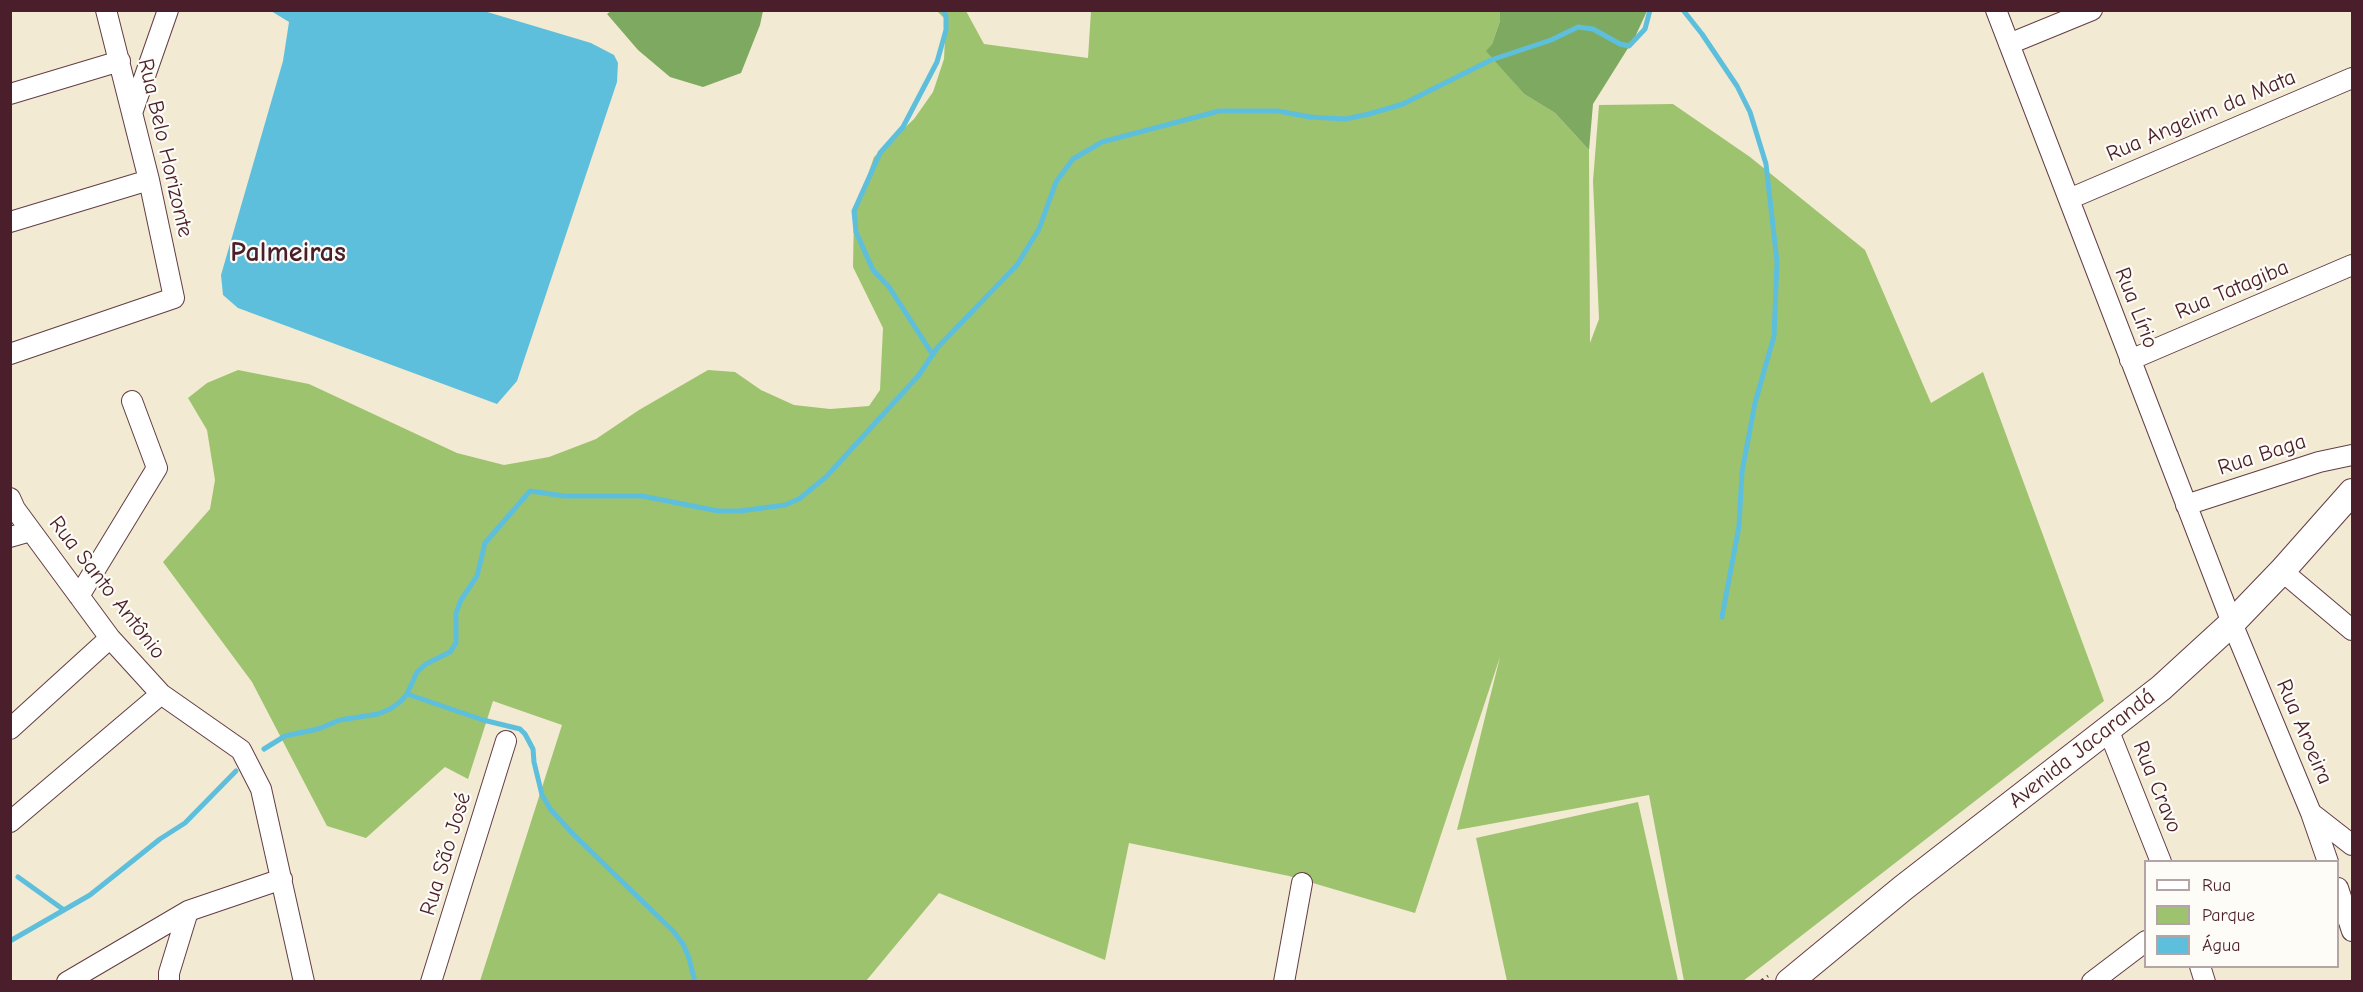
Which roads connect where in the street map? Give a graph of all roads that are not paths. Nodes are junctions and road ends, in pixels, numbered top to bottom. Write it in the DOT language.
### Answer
graph roads {
  1 [pos="106,10"];
  2 [pos="168,10"];
  3 [pos="1996,10"];
  4 [pos="2092,10"];
  5 [pos="2009,44"];
  6 [pos="120,61"];
  7 [pos="2352,78"];
  8 [pos="10,94"];
  9 [pos="132,114"];
  10 [pos="149,180"];
  11 [pos="2068,199"];
  12 [pos="10,222"];
  13 [pos="2352,265"];
  14 [pos="10,354"];
  15 [pos="2130,360"];
  16 [pos="132,401"];
  17 [pos="2352,455"];
  18 [pos="2352,492"];
  19 [pos="10,498"];
  20 [pos="2186,505"];
  21 [pos="31,531"];
  22 [pos="10,537"];
  23 [pos="2283,571"];
  24 [pos="79,596"];
  25 [pos="2232,623"];
  26 [pos="2352,630"];
  27 [pos="110,639"];
  28 [pos="161,694"];
  29 [pos="10,729"];
  30 [pos="2108,729"];
  31 [pos="506,741"];
  32 [pos="2311,813"];
  33 [pos="10,822"];
  34 [pos="2352,845"];
  35 [pos="2161,860"];
  36 [pos="2328,860"];
  37 [pos="282,879"];
  38 [pos="1302,883"];
  39 [pos="2339,894"];
  40 [pos="188,911"];
  41 [pos="2352,931"];
  42 [pos="2144,942"];
  43 [pos="1779,978"];
  44 [pos="67,981"];
  45 [pos="169,981"];
  46 [pos="304,981"];
  47 [pos="432,981"];
  48 [pos="1284,981"];
  49 [pos="2092,981"];
  1 -- 6 [label="street, Rua Belo Horizonte"];
  2 -- 9 [label="street"];
  3 -- 5 [label="street, Rua Lírio"];
  4 -- 5 [label="street"];
  5 -- 11 [label="street, Rua Lírio"];
  6 -- 8 [label="street"];
  6 -- 9 [label="street, Rua Belo Horizonte"];
  7 -- 11 [label="street, Rua Angelim da Mata"];
  9 -- 10 [label="street, Rua Belo Horizonte"];
  10 -- 12 [label="street"];
  10 -- 14 [label="street, Rua Belo Horizonte"];
  11 -- 15 [label="street, Rua Lírio"];
  13 -- 15 [label="street, Rua Tatagiba"];
  15 -- 20 [label="street, Rua Lírio"];
  16 -- 24 [label="street"];
  17 -- 20 [label="street, Rua Baga"];
  18 -- 23 [label="main road, Avenida Jacarandá"];
  19 -- 21 [label="street, Rua Santo Antônio"];
  20 -- 25 [label="street, Rua Lírio"];
  21 -- 22 [label="street"];
  21 -- 24 [label="street, Rua Santo Antônio"];
  23 -- 25 [label="main road, Avenida Jacarandá"];
  23 -- 26 [label="street"];
  24 -- 27 [label="street, Rua Santo Antônio"];
  25 -- 30 [label="main road, Avenida Jacarandá"];
  25 -- 32 [label="street, Rua Aroeira"];
  27 -- 28 [label="street, Rua Santo Antônio"];
  27 -- 29 [label="street"];
  28 -- 33 [label="street"];
  28 -- 37 [label="street, Rua Santo Antônio"];
  30 -- 35 [label="street, Rua Cravo"];
  30 -- 43 [label="main road, Avenida Jacarandá"];
  31 -- 47 [label="street, Rua São José"];
  32 -- 34 [label="street"];
  32 -- 36 [label="street, Rua Aroeira"];
  37 -- 40 [label="street"];
  37 -- 46 [label="street, Rua Santo Antônio"];
  38 -- 48 [label="street"];
  39 -- 41 [label="street"];
  40 -- 44 [label="street"];
  40 -- 45 [label="street"];
  42 -- 49 [label="street"];
}
